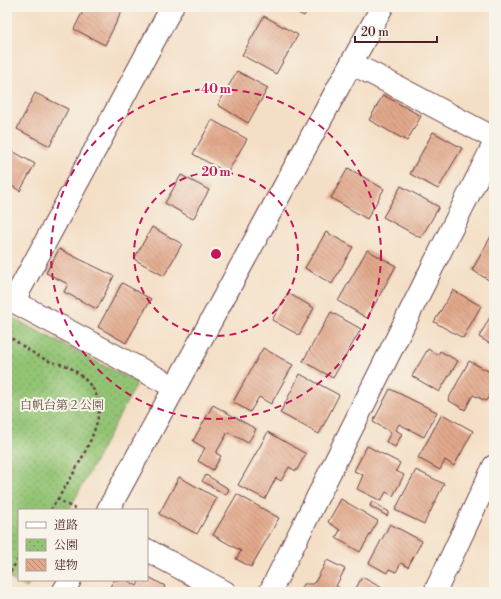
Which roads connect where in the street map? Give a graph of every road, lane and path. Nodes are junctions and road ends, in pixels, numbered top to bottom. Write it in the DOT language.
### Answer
graph roads {
  1 [pos="172,7"];
  2 [pos="382,7"];
  3 [pos="352,64"];
  4 [pos="494,138"];
  5 [pos="494,144"];
  6 [pos="10,300"];
  7 [pos="7,335"];
  8 [pos="174,387"];
  9 [pos="494,466"];
  10 [pos="57,499"];
  11 [pos="52,509"];
  12 [pos="75,509"];
  13 [pos="109,509"];
  14 [pos="148,551"];
  15 [pos="18,560"];
  16 [pos="7,577"];
  17 [pos="69,581"];
  18 [pos="63,592"];
  19 [pos="225,592"];
  20 [pos="270,592"];
  21 [pos="435,592"];
  1 -- 6 [label="street"];
  2 -- 3 [label="street"];
  3 -- 4 [label="street"];
  3 -- 8 [label="street"];
  5 -- 20 [label="street"];
  6 -- 8 [label="street"];
  7 -- 10 [label="path"];
  8 -- 13 [label="street"];
  9 -- 21 [label="street"];
  10 -- 11 [label="path"];
  10 -- 12 [label="path"];
  14 -- 19 [label="street"];
  15 -- 16 [label="path"];
  17 -- 18 [label="street"];
}
